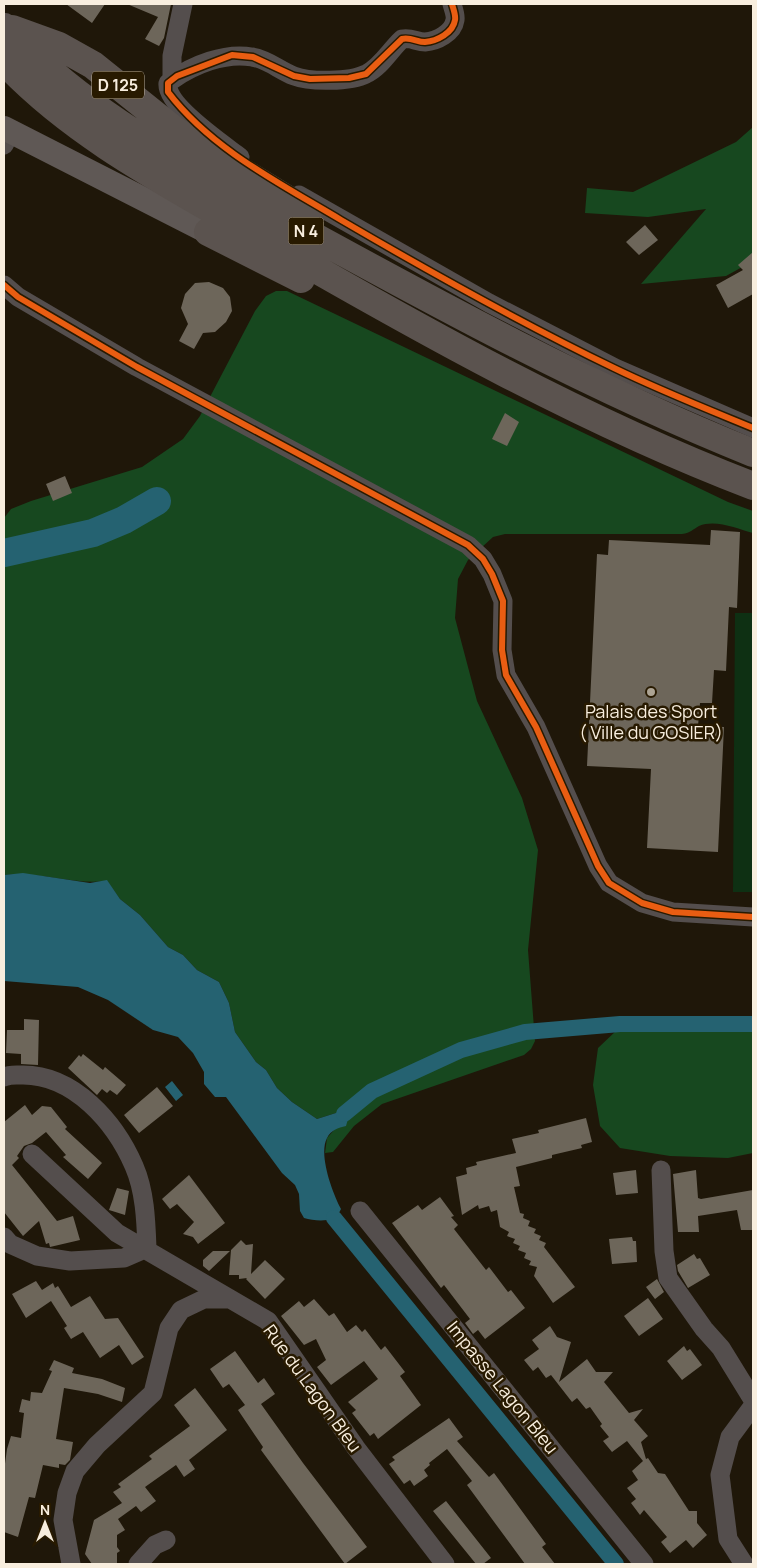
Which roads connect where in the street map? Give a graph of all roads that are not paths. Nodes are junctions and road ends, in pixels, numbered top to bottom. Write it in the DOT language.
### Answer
graph roads {
  1 [pos="183,4"];
  2 [pos="452,4"];
  3 [pos="4,26"];
  4 [pos="4,61"];
  5 [pos="172,80"];
  6 [pos="6,135"];
  7 [pos="208,232"];
  8 [pos="4,285"];
  9 [pos="368,299"];
  10 [pos="553,364"];
  11 [pos="688,427"];
  12 [pos="753,428"];
  13 [pos="753,447"];
  14 [pos="753,453"];
  15 [pos="753,486"];
  16 [pos="753,916"];
  17 [pos="4,1077"];
  18 [pos="32,1154"];
  19 [pos="661,1170"];
  20 [pos="360,1211"];
  21 [pos="4,1237"];
  22 [pos="147,1248"];
  23 [pos="231,1300"];
  24 [pos="753,1400"];
  25 [pos="753,1406"];
  26 [pos="166,1540"];
  27 [pos="71,1564"];
  28 [pos="138,1564"];
  29 [pos="445,1564"];
  30 [pos="644,1564"];
  31 [pos="744,1564"];
  1 -- 5 [label="street"];
  2 -- 5 [label="street"];
  3 -- 10 [label="highway, D 125"];
  3 -- 10 [label="highway, N 4"];
  4 -- 9 [label="highway, N 4"];
  5 -- 12 [label="street"];
  6 -- 7 [label="main road"];
  7 -- 9 [label="highway"];
  8 -- 16 [label="street"];
  9 -- 15 [label="highway, N 4"];
  10 -- 11 [label="highway, N 4"];
  11 -- 13 [label="highway"];
  11 -- 14 [label="highway, N 4"];
  17 -- 22 [label="street"];
  18 -- 22 [label="street, Rue du Lagon Bleu"];
  19 -- 24 [label="street"];
  20 -- 30 [label="street, Impasse Lagon Bleu"];
  21 -- 22 [label="street"];
  22 -- 23 [label="street, Rue du Lagon Bleu"];
  23 -- 27 [label="street"];
  23 -- 29 [label="street, Rue du Lagon Bleu"];
  25 -- 31 [label="street"];
  26 -- 28 [label="street"];
}
